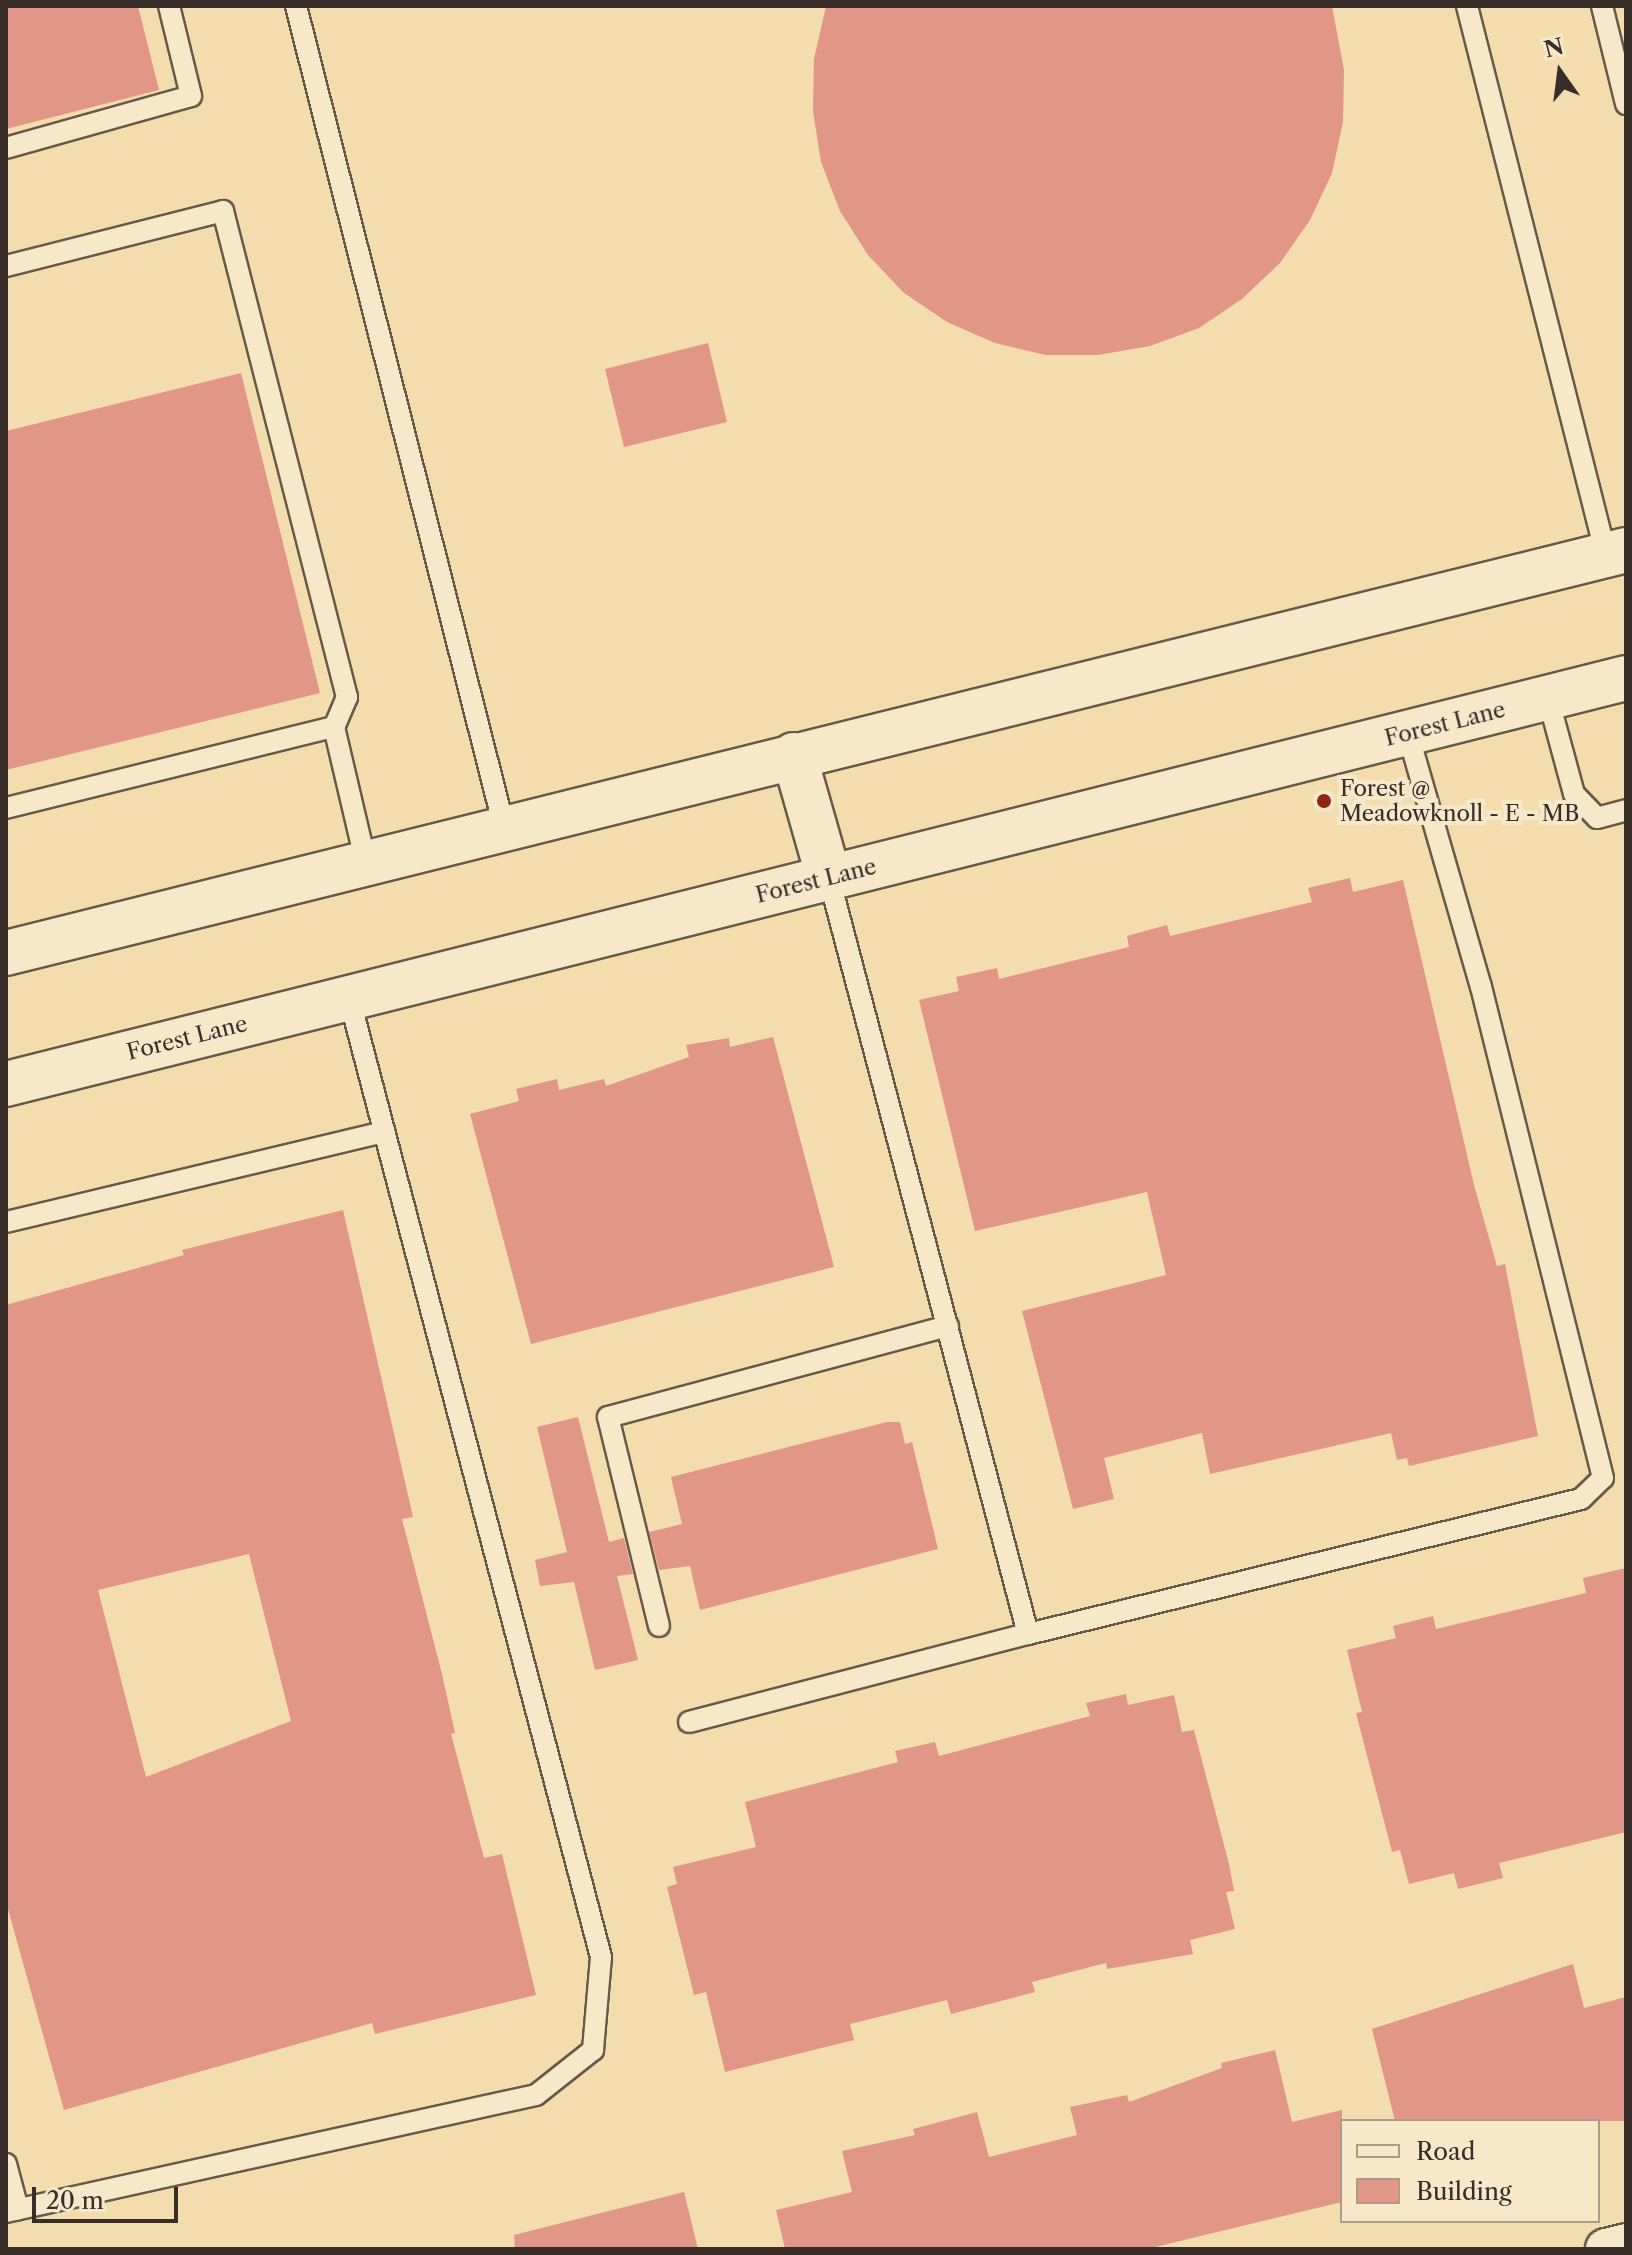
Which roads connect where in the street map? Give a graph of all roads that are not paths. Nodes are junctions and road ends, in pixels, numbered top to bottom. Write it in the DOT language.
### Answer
graph roads {
  1 [pos="169,6"];
  2 [pos="296,6"];
  3 [pos="1467,6"];
  4 [pos="1602,6"];
  5 [pos="1626,104"];
  6 [pos="6,148"];
  7 [pos="6,266"];
  8 [pos="1616,553"];
  9 [pos="1626,678"];
  10 [pos="1548,698"];
  11 [pos="334,727"];
  12 [pos="1408,734"];
  13 [pos="794,755"];
  14 [pos="6,808"];
  15 [pos="1626,810"];
  16 [pos="504,827"];
  17 [pos="366,863"];
  18 [pos="829,878"];
  19 [pos="6,953"];
  20 [pos="349,997"];
  21 [pos="6,1084"];
  22 [pos="384,1132"];
  23 [pos="6,1222"];
  24 [pos="948,1326"];
  25 [pos="659,1626"];
  26 [pos="1028,1634"];
  27 [pos="689,1722"];
  28 [pos="6,2164"];
  29 [pos="12,2211"];
  30 [pos="1626,2244"];
  31 [pos="1606,2249"];
  1 -- 6 [label="lane"];
  2 -- 16 [label="lane"];
  3 -- 8 [label="lane"];
  4 -- 5 [label="lane"];
  7 -- 11 [label="lane"];
  8 -- 13 [label="main road"];
  9 -- 10 [label="main road, Forest Lane"];
  10 -- 12 [label="main road, Forest Lane"];
  10 -- 15 [label="lane"];
  11 -- 14 [label="lane"];
  11 -- 17 [label="lane"];
  12 -- 18 [label="main road, Forest Lane"];
  12 -- 26 [label="lane"];
  13 -- 16 [label="main road"];
  13 -- 18 [label="main road"];
  16 -- 17 [label="main road"];
  17 -- 19 [label="main road"];
  18 -- 20 [label="main road, Forest Lane"];
  18 -- 24 [label="lane"];
  20 -- 21 [label="main road, Forest Lane"];
  20 -- 22 [label="lane"];
  22 -- 23 [label="lane"];
  22 -- 29 [label="lane"];
  24 -- 25 [label="lane"];
  24 -- 26 [label="lane"];
  26 -- 27 [label="lane"];
  28 -- 29 [label="lane"];
  30 -- 31 [label="street"];
}
